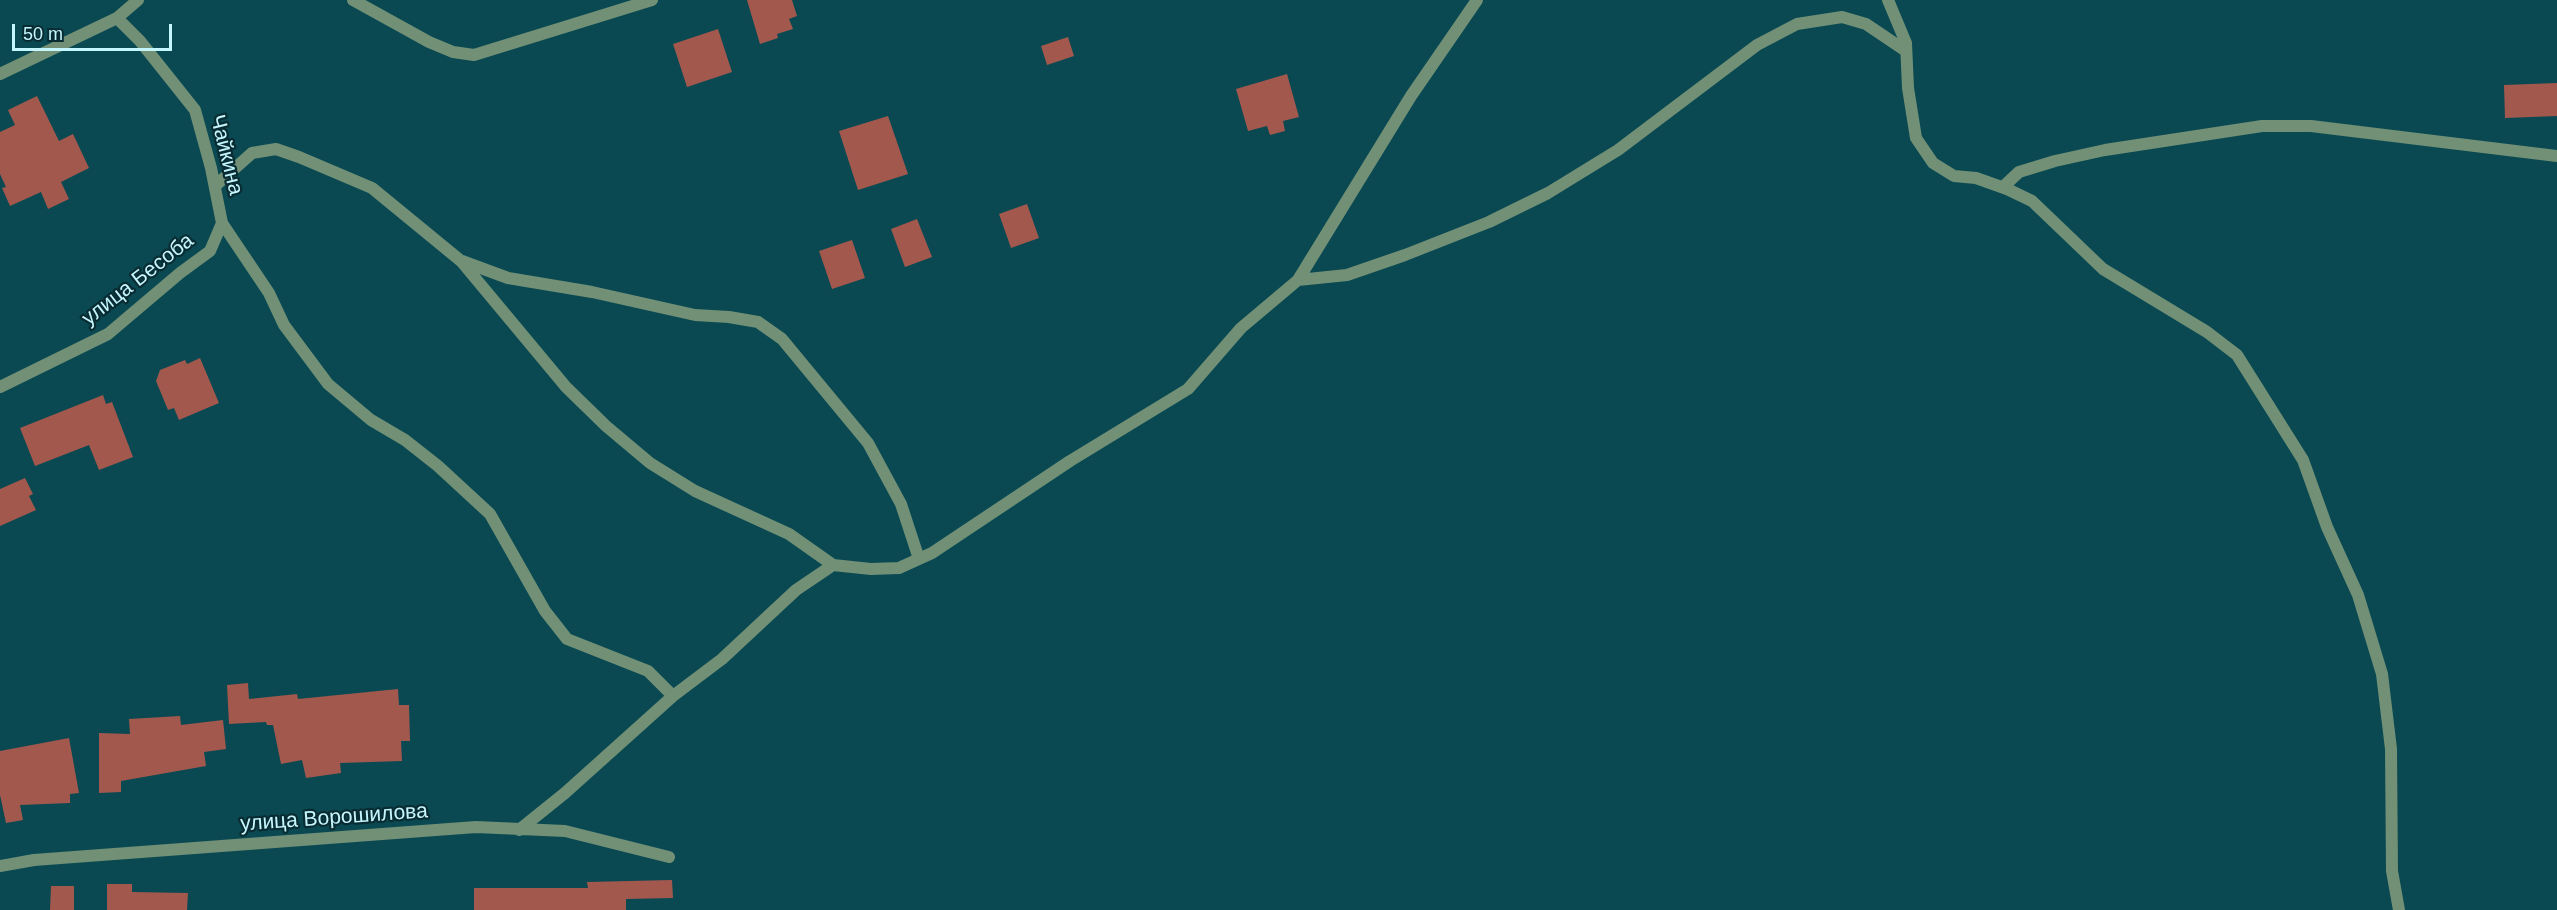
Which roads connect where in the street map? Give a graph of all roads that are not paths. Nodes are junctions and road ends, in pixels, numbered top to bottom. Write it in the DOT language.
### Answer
graph roads {
  1 [pos="138,0"];
  2 [pos="353,0"];
  3 [pos="1477,0"];
  4 [pos="1888,0"];
  5 [pos="650,1"];
  6 [pos="117,18"];
  7 [pos="1906,51"];
  8 [pos="0,74"];
  9 [pos="2557,156"];
  10 [pos="214,186"];
  11 [pos="2003,187"];
  12 [pos="222,223"];
  13 [pos="461,261"];
  14 [pos="1298,280"];
  15 [pos="0,387"];
  16 [pos="919,559"];
  17 [pos="833,565"];
  18 [pos="673,696"];
  19 [pos="519,830"];
  20 [pos="669,857"];
  21 [pos="0,866"];
  22 [pos="2399,910"];
  1 -- 6 [label="street"];
  2 -- 5 [label="street"];
  3 -- 14 [label="street"];
  4 -- 7 [label="street"];
  6 -- 8 [label="street"];
  6 -- 10 [label="street, Чайкина"];
  7 -- 11 [label="street"];
  7 -- 14 [label="street"];
  9 -- 11 [label="street"];
  10 -- 12 [label="street, Чайкина"];
  10 -- 13 [label="street"];
  11 -- 22 [label="street"];
  12 -- 15 [label="street, улица Бесоба"];
  12 -- 18 [label="street"];
  13 -- 16 [label="street"];
  13 -- 17 [label="street"];
  14 -- 16 [label="street"];
  16 -- 17 [label="street"];
  17 -- 18 [label="street"];
  18 -- 19 [label="street"];
  19 -- 20 [label="street, улица Ворошилова"];
  19 -- 21 [label="street, улица Ворошилова"];
}
